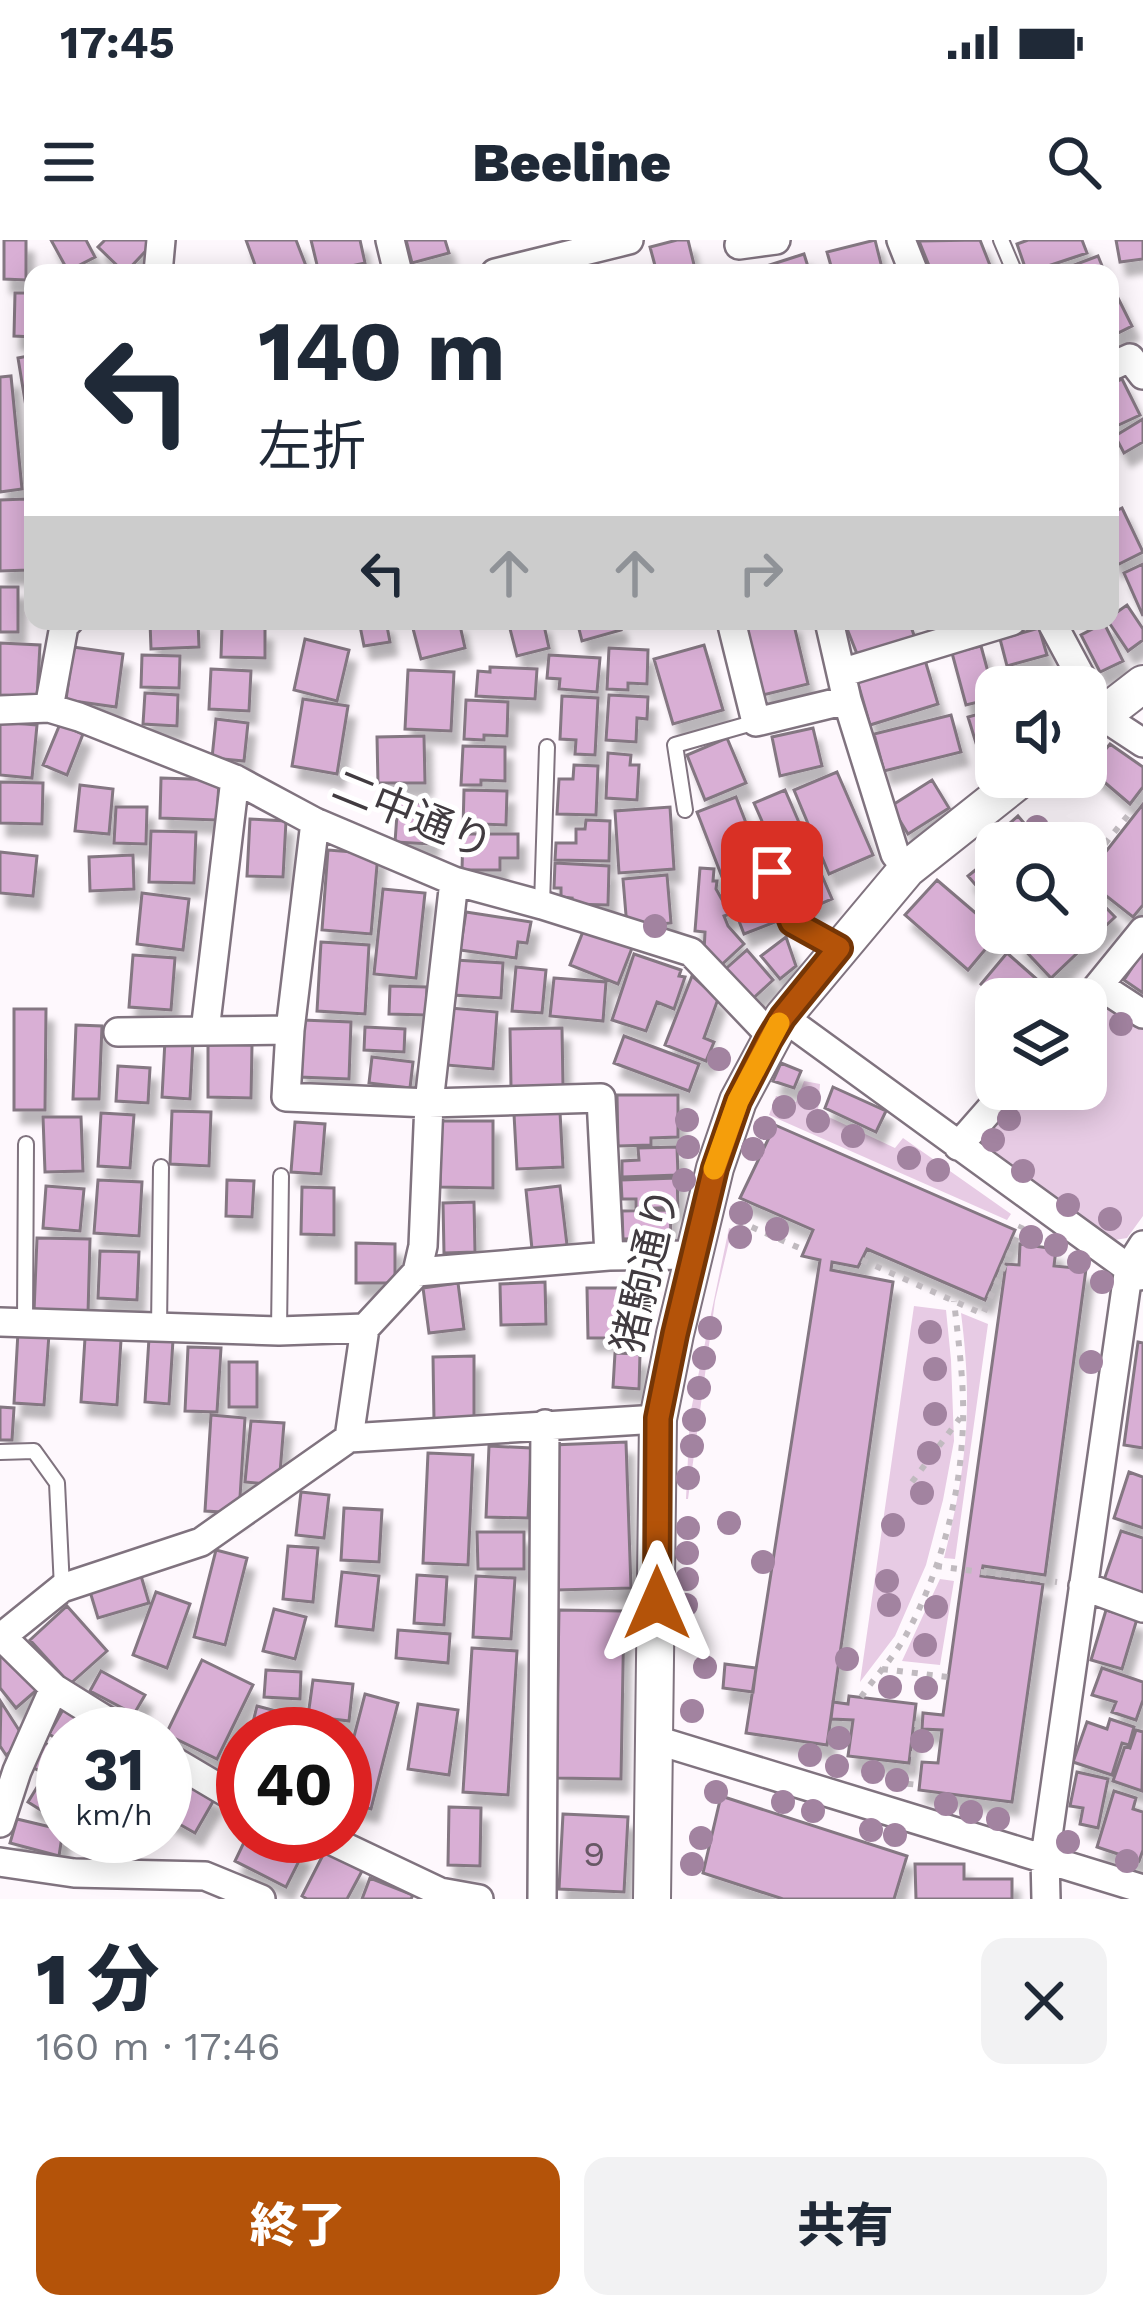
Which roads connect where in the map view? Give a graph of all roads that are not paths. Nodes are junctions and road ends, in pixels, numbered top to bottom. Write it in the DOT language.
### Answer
graph roads {
  1 [pos="628,240"];
  2 [pos="776,240"];
  3 [pos="741,253"];
  4 [pos="562,256"];
  5 [pos="530,264"];
  6 [pos="1119,363"];
  7 [pos="1143,375"];
  8 [pos="63,630"];
  9 [pos="733,630"];
  10 [pos="831,630"];
  11 [pos="989,630"];
  12 [pos="1055,630"];
  13 [pos="1070,666"];
  14 [pos="1143,684"];
  15 [pos="844,687"];
  16 [pos="50,708"];
  17 [pos="0,710"];
  18 [pos="1107,712"];
  19 [pos="755,722"];
  20 [pos="1107,728"];
  21 [pos="1143,743"];
  22 [pos="547,747"];
  23 [pos="235,779"];
  24 [pos="997,798"];
  25 [pos="686,810"];
  26 [pos="315,822"];
  27 [pos="907,869"];
  28 [pos="772,872"];
  29 [pos="454,881"];
  30 [pos="542,905"];
  31 [pos="1143,931"];
  32 [pos="839,948"];
  33 [pos="1105,978"];
  34 [pos="1107,999"];
  35 [pos="1143,1014"];
  36 [pos="777,1026"];
  37 [pos="290,1030"];
  38 [pos="205,1031"];
  39 [pos="118,1032"];
  40 [pos="429,1103"];
  41 [pos="990,1110"];
  42 [pos="26,1144"];
  43 [pos="958,1146"];
  44 [pos="161,1167"];
  45 [pos="280,1176"];
  46 [pos="694,1255"];
  47 [pos="609,1256"];
  48 [pos="1138,1264"];
  49 [pos="416,1272"];
  50 [pos="12,1322"];
  51 [pos="159,1328"];
  52 [pos="364,1328"];
  53 [pos="279,1331"];
  54 [pos="658,1418"];
  55 [pos="545,1424"];
  56 [pos="349,1438"];
  57 [pos="0,1452"];
  58 [pos="1083,1586"];
  59 [pos="62,1588"];
  60 [pos="1143,1608"];
  61 [pos="1,1637"];
  62 [pos="54,1688"];
  63 [pos="85,1707"];
  64 [pos="656,1740"];
  65 [pos="0,1823"];
  66 [pos="1045,1857"];
  67 [pos="372,1860"];
  68 [pos="0,1862"];
  69 [pos="1143,1889"];
  70 [pos="261,1899"];
  71 [pos="479,1899"];
  72 [pos="542,1899"];
  73 [pos="652,1899"];
  74 [pos="1046,1899"];
  1 -- 4 [label="street"];
  2 -- 3 [label="street"];
  4 -- 5 [label="street"];
  6 -- 7 [label="street"];
  8 -- 16 [label="street"];
  9 -- 19 [label="street"];
  10 -- 15 [label="street"];
  11 -- 15 [label="street"];
  12 -- 13 [label="street"];
  14 -- 18 [label="street"];
  15 -- 19 [label="street"];
  15 -- 27 [label="street"];
  16 -- 17 [label="street, 二中通り"];
  16 -- 23 [label="street, 二中通り"];
  19 -- 25 [label="lane"];
  20 -- 21 [label="street"];
  22 -- 30 [label="lane"];
  23 -- 26 [label="street, 二中通り"];
  23 -- 38 [label="street"];
  24 -- 27 [label="street, 猪駒通り"];
  26 -- 29 [label="street, 二中通り"];
  26 -- 37 [label="street"];
  27 -- 32 [label="street, 猪駒通り"];
  28 -- 32 [label="lane"];
  29 -- 30 [label="street, 二中通り"];
  29 -- 40 [label="street"];
  30 -- 36 [label="street, 二中通り"];
  31 -- 33 [label="street"];
  32 -- 36 [label="street, 猪駒通り"];
  34 -- 35 [label="street"];
  36 -- 43 [label="street, 二中通り"];
  36 -- 46 [label="street, 猪駒通り"];
  37 -- 38 [label="street"];
  37 -- 40 [label="street"];
  38 -- 39 [label="street"];
  40 -- 47 [label="street"];
  40 -- 49 [label="street"];
  41 -- 43 [label="street"];
  42 -- 50 [label="lane"];
  43 -- 48 [label="street, 二中通り"];
  44 -- 51 [label="lane"];
  45 -- 53 [label="lane"];
  46 -- 47 [label="street"];
  46 -- 54 [label="street, 猪駒通り"];
  47 -- 49 [label="street"];
  48 -- 58 [label="street"];
  49 -- 52 [label="street"];
  50 -- 51 [label="street"];
  51 -- 53 [label="street"];
  52 -- 53 [label="street"];
  52 -- 56 [label="street"];
  54 -- 55 [label="street"];
  54 -- 64 [label="street, 猪駒通り"];
  55 -- 56 [label="street"];
  55 -- 72 [label="street"];
  56 -- 59 [label="street"];
  57 -- 59 [label="lane"];
  58 -- 60 [label="street"];
  58 -- 66 [label="street"];
  59 -- 61 [label="street"];
  61 -- 62 [label="street"];
  62 -- 63 [label="street"];
  62 -- 65 [label="street"];
  64 -- 66 [label="street"];
  64 -- 73 [label="street, 猪駒通り"];
  66 -- 69 [label="street"];
  66 -- 74 [label="street"];
  67 -- 71 [label="street"];
  68 -- 70 [label="street"];
}
